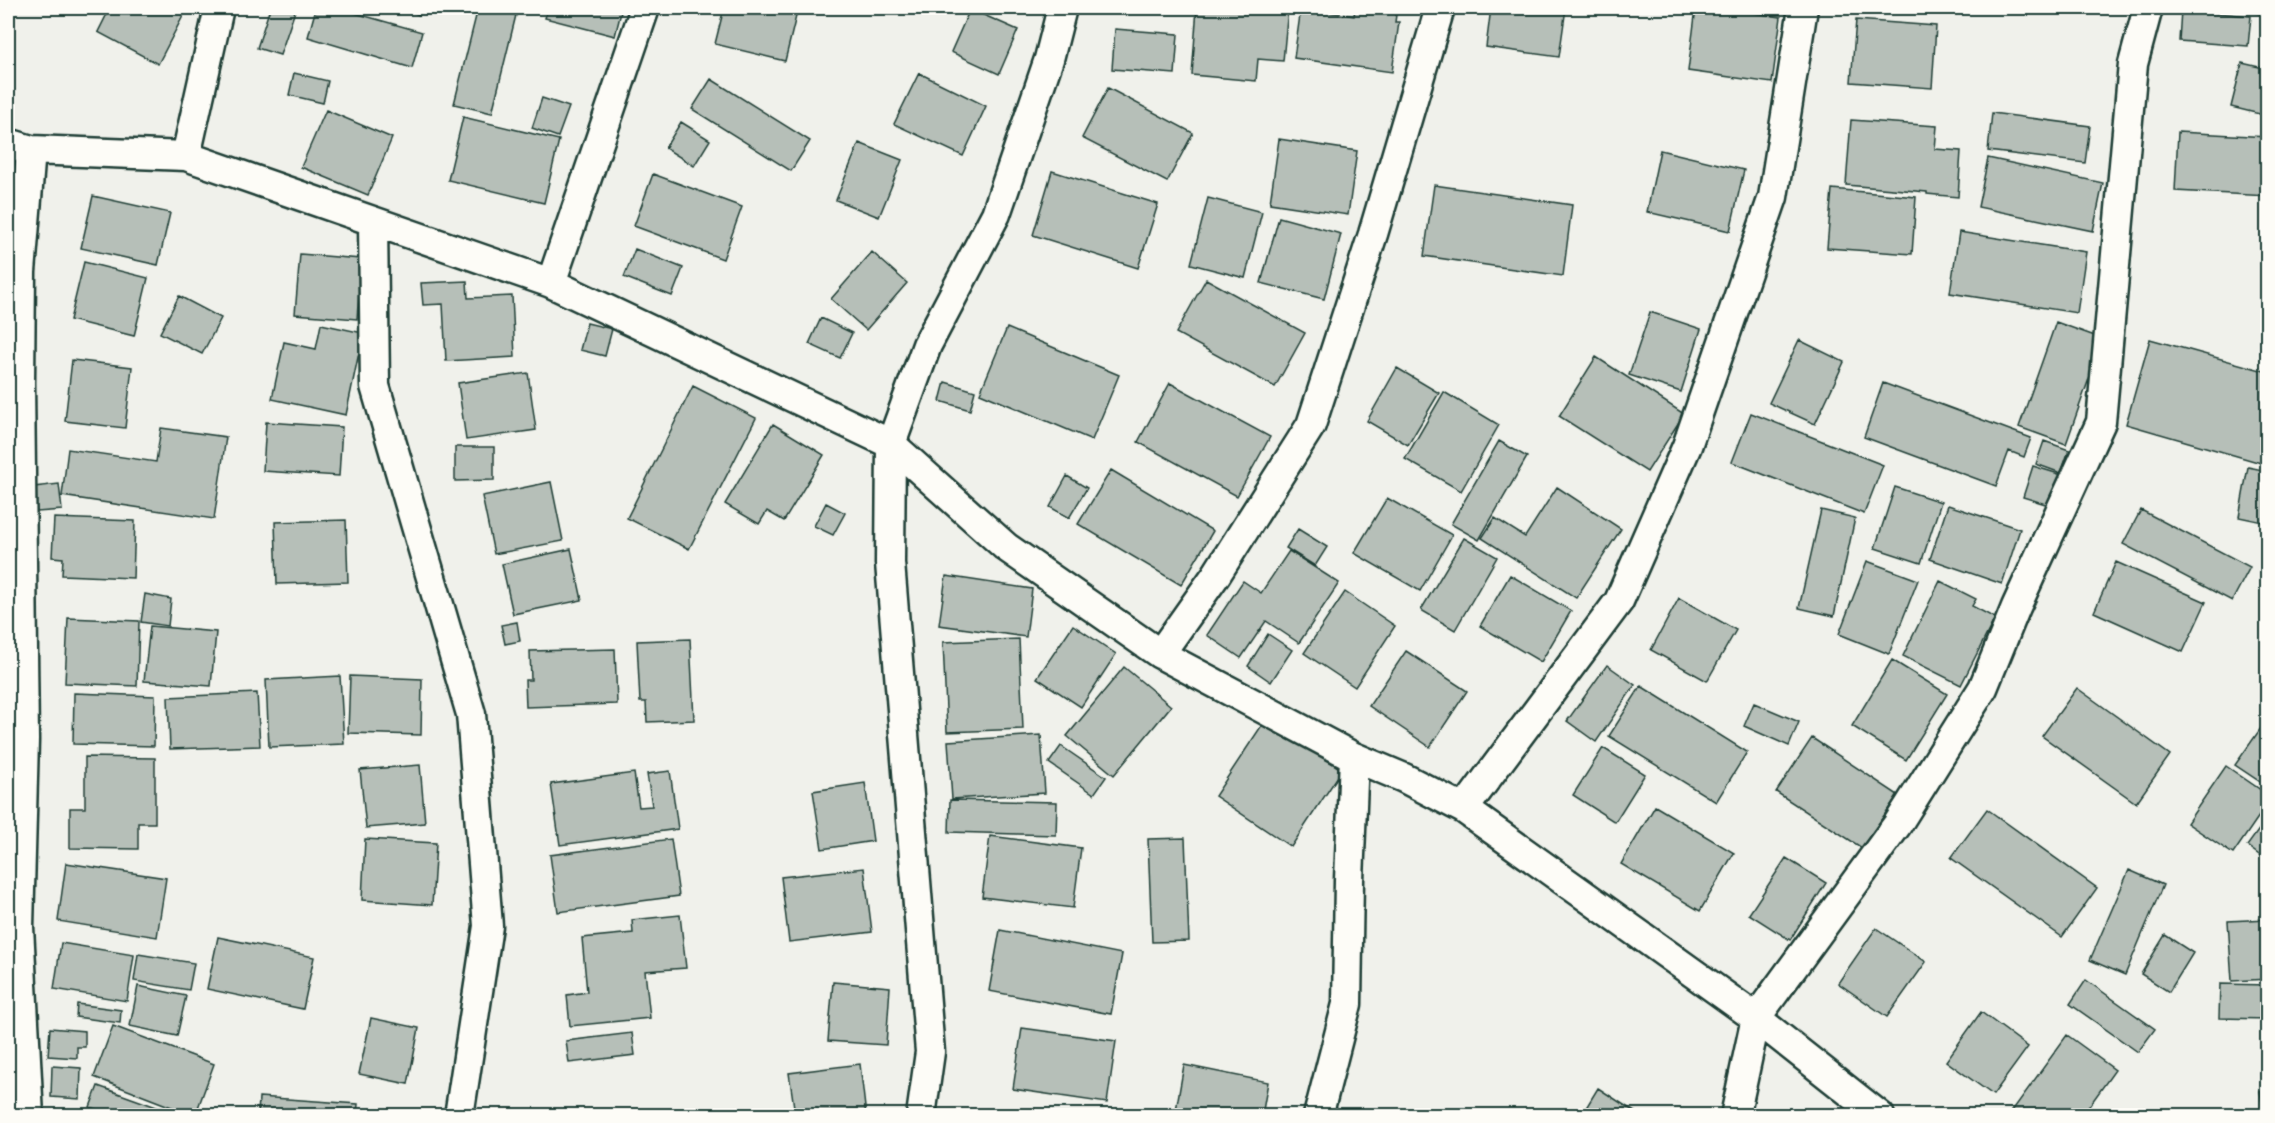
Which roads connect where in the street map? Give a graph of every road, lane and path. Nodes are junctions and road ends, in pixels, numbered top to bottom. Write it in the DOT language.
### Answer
graph roads {
  1 [pos="219,8"];
  2 [pos="645,8"];
  3 [pos="1062,8"];
  4 [pos="1440,8"];
  5 [pos="1803,8"];
  6 [pos="2148,8"];
  7 [pos="20,147"];
  8 [pos="186,156"];
  9 [pos="373,222"];
  10 [pos="551,283"];
  11 [pos="891,444"];
  12 [pos="1160,654"];
  13 [pos="1354,757"];
  14 [pos="1464,809"];
  15 [pos="1756,1018"];
  16 [pos="29,1116"];
  17 [pos="459,1116"];
  18 [pos="921,1116"];
  19 [pos="1318,1116"];
  20 [pos="1735,1116"];
  21 [pos="1881,1116"];
  1 -- 8 [label="street"];
  2 -- 10 [label="street"];
  3 -- 11 [label="street"];
  4 -- 12 [label="street"];
  5 -- 14 [label="street"];
  6 -- 15 [label="street"];
  7 -- 8 [label="street"];
  7 -- 16 [label="street"];
  8 -- 9 [label="street"];
  9 -- 10 [label="street"];
  9 -- 17 [label="street"];
  10 -- 11 [label="street"];
  11 -- 12 [label="street"];
  11 -- 18 [label="street"];
  12 -- 13 [label="street"];
  13 -- 14 [label="street"];
  13 -- 19 [label="street"];
  14 -- 15 [label="street"];
  15 -- 20 [label="street"];
  15 -- 21 [label="street"];
}
